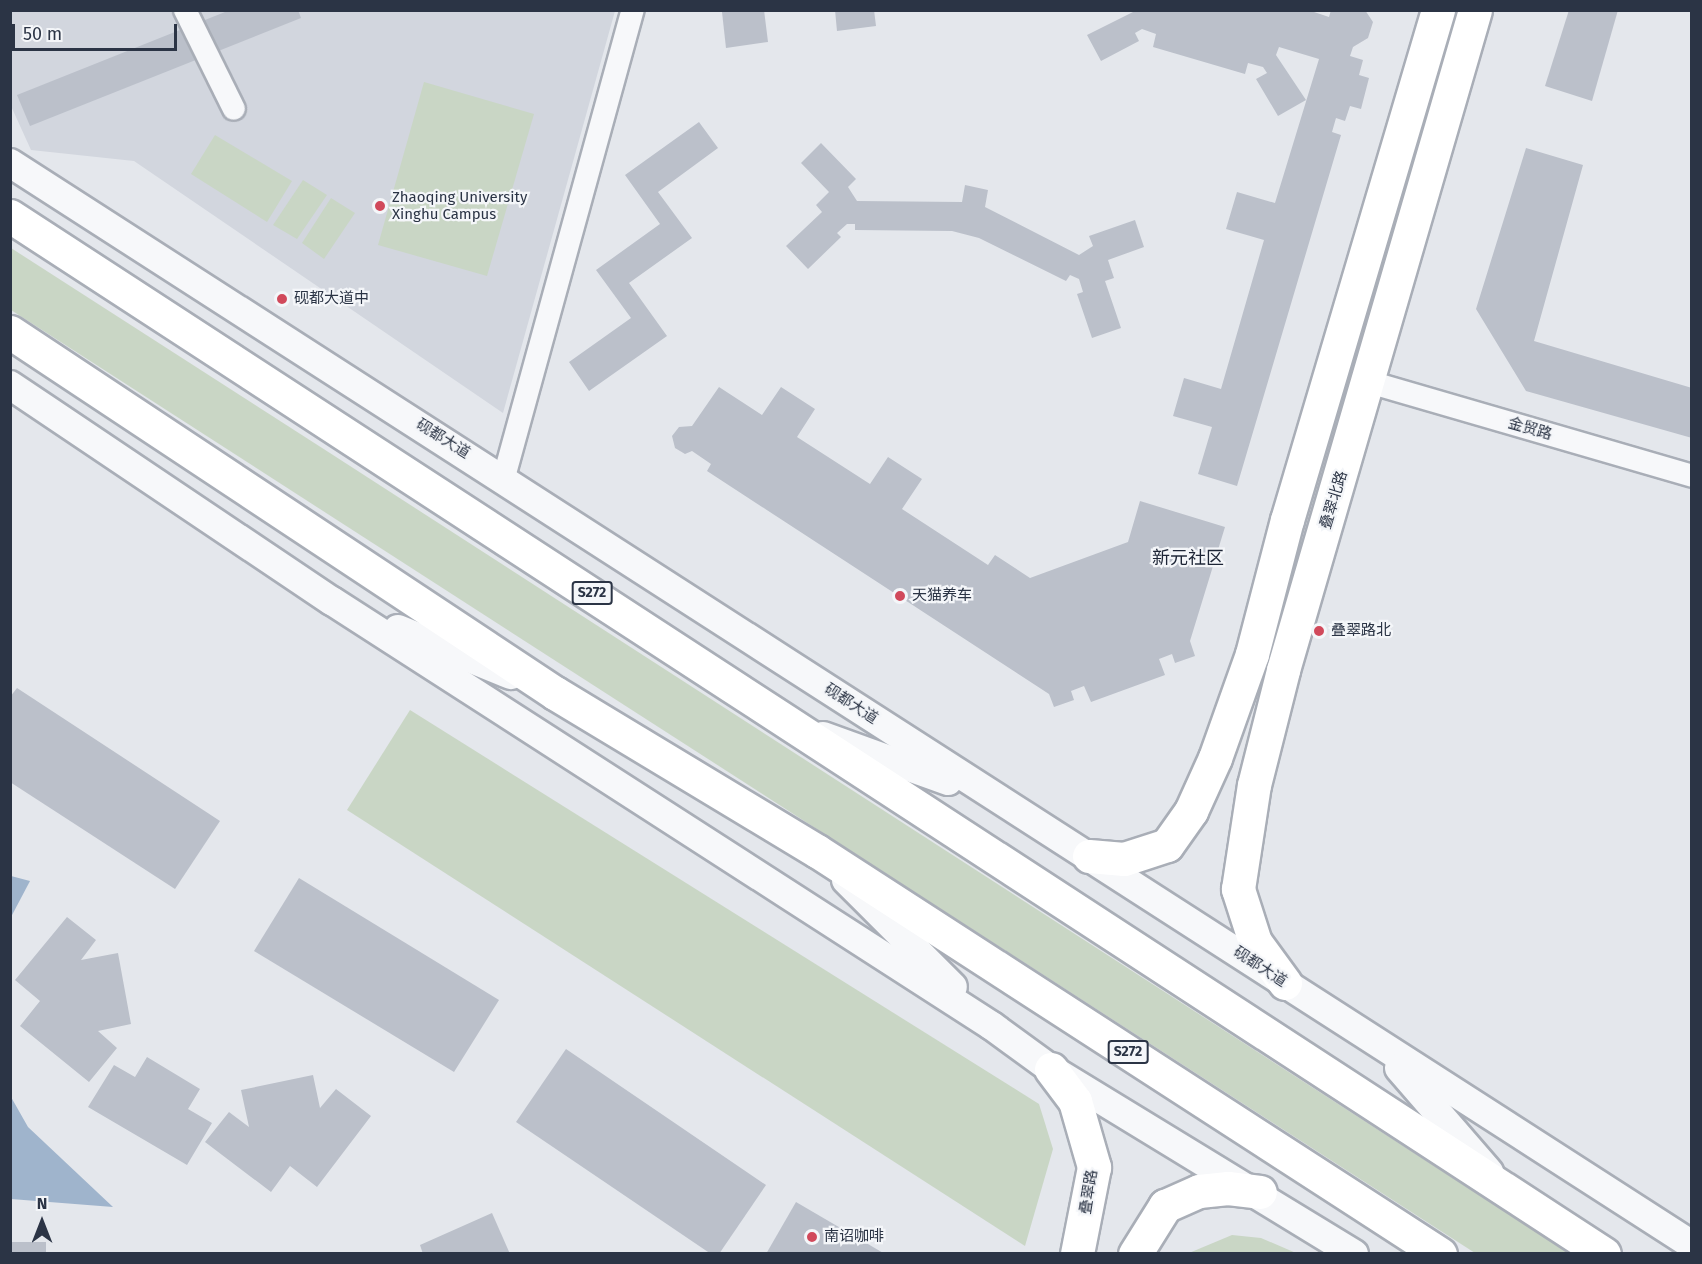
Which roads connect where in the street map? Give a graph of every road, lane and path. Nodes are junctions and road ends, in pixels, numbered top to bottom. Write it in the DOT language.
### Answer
graph roads {
  1 [pos="185,10"];
  2 [pos="633,10"];
  3 [pos="1438,10"];
  4 [pos="1475,10"];
  5 [pos="234,109"];
  6 [pos="10,163"];
  7 [pos="10,178"];
  8 [pos="52,192"];
  9 [pos="10,216"];
  10 [pos="10,332"];
  11 [pos="1370,382"];
  12 [pos="10,385"];
  13 [pos="1692,476"];
  14 [pos="504,477"];
  15 [pos="332,602"];
  16 [pos="555,693"];
  17 [pos="797,727"];
  18 [pos="1215,758"];
  19 [pos="1254,785"];
  20 [pos="993,797"];
  21 [pos="817,851"];
  22 [pos="1089,856"];
  23 [pos="1285,983"];
  24 [pos="992,1026"];
  25 [pos="1379,1044"];
  26 [pos="1051,1069"];
  27 [pos="1502,1187"];
  28 [pos="1260,1192"];
  29 [pos="1692,1245"];
  30 [pos="1077,1254"];
  31 [pos="1135,1254"];
  32 [pos="1354,1254"];
  33 [pos="1440,1254"];
  34 [pos="1604,1254"];
  1 -- 5 [label="street"];
  2 -- 14 [label="street"];
  3 -- 18 [label="main road"];
  4 -- 11 [label="main road, 叠翠北路"];
  6 -- 8 [label="street, 砚都大道"];
  7 -- 8 [label="street"];
  8 -- 14 [label="street, 砚都大道"];
  9 -- 17 [label="main road, S272"];
  10 -- 16 [label="main road, S272"];
  11 -- 13 [label="street, 金贸路"];
  11 -- 19 [label="main road, 叠翠北路"];
  12 -- 15 [label="street"];
  14 -- 20 [label="street, 砚都大道"];
  15 -- 16 [label="street"];
  15 -- 24 [label="street"];
  16 -- 21 [label="main road, S272"];
  17 -- 20 [label="street"];
  17 -- 27 [label="main road, S272"];
  18 -- 19 [label="main road"];
  18 -- 22 [label="main road"];
  19 -- 23 [label="main road, 叠翠北路"];
  20 -- 22 [label="street, 砚都大道"];
  21 -- 24 [label="street"];
  21 -- 33 [label="main road, S272"];
  22 -- 23 [label="street, 砚都大道"];
  23 -- 25 [label="street, 砚都大道"];
  24 -- 26 [label="street"];
  25 -- 27 [label="street"];
  25 -- 29 [label="street, 砚都大道"];
  26 -- 28 [label="street"];
  26 -- 30 [label="main road, 叠翠路"];
  27 -- 34 [label="main road, S272"];
  28 -- 31 [label="main road"];
  28 -- 32 [label="street"];
}
